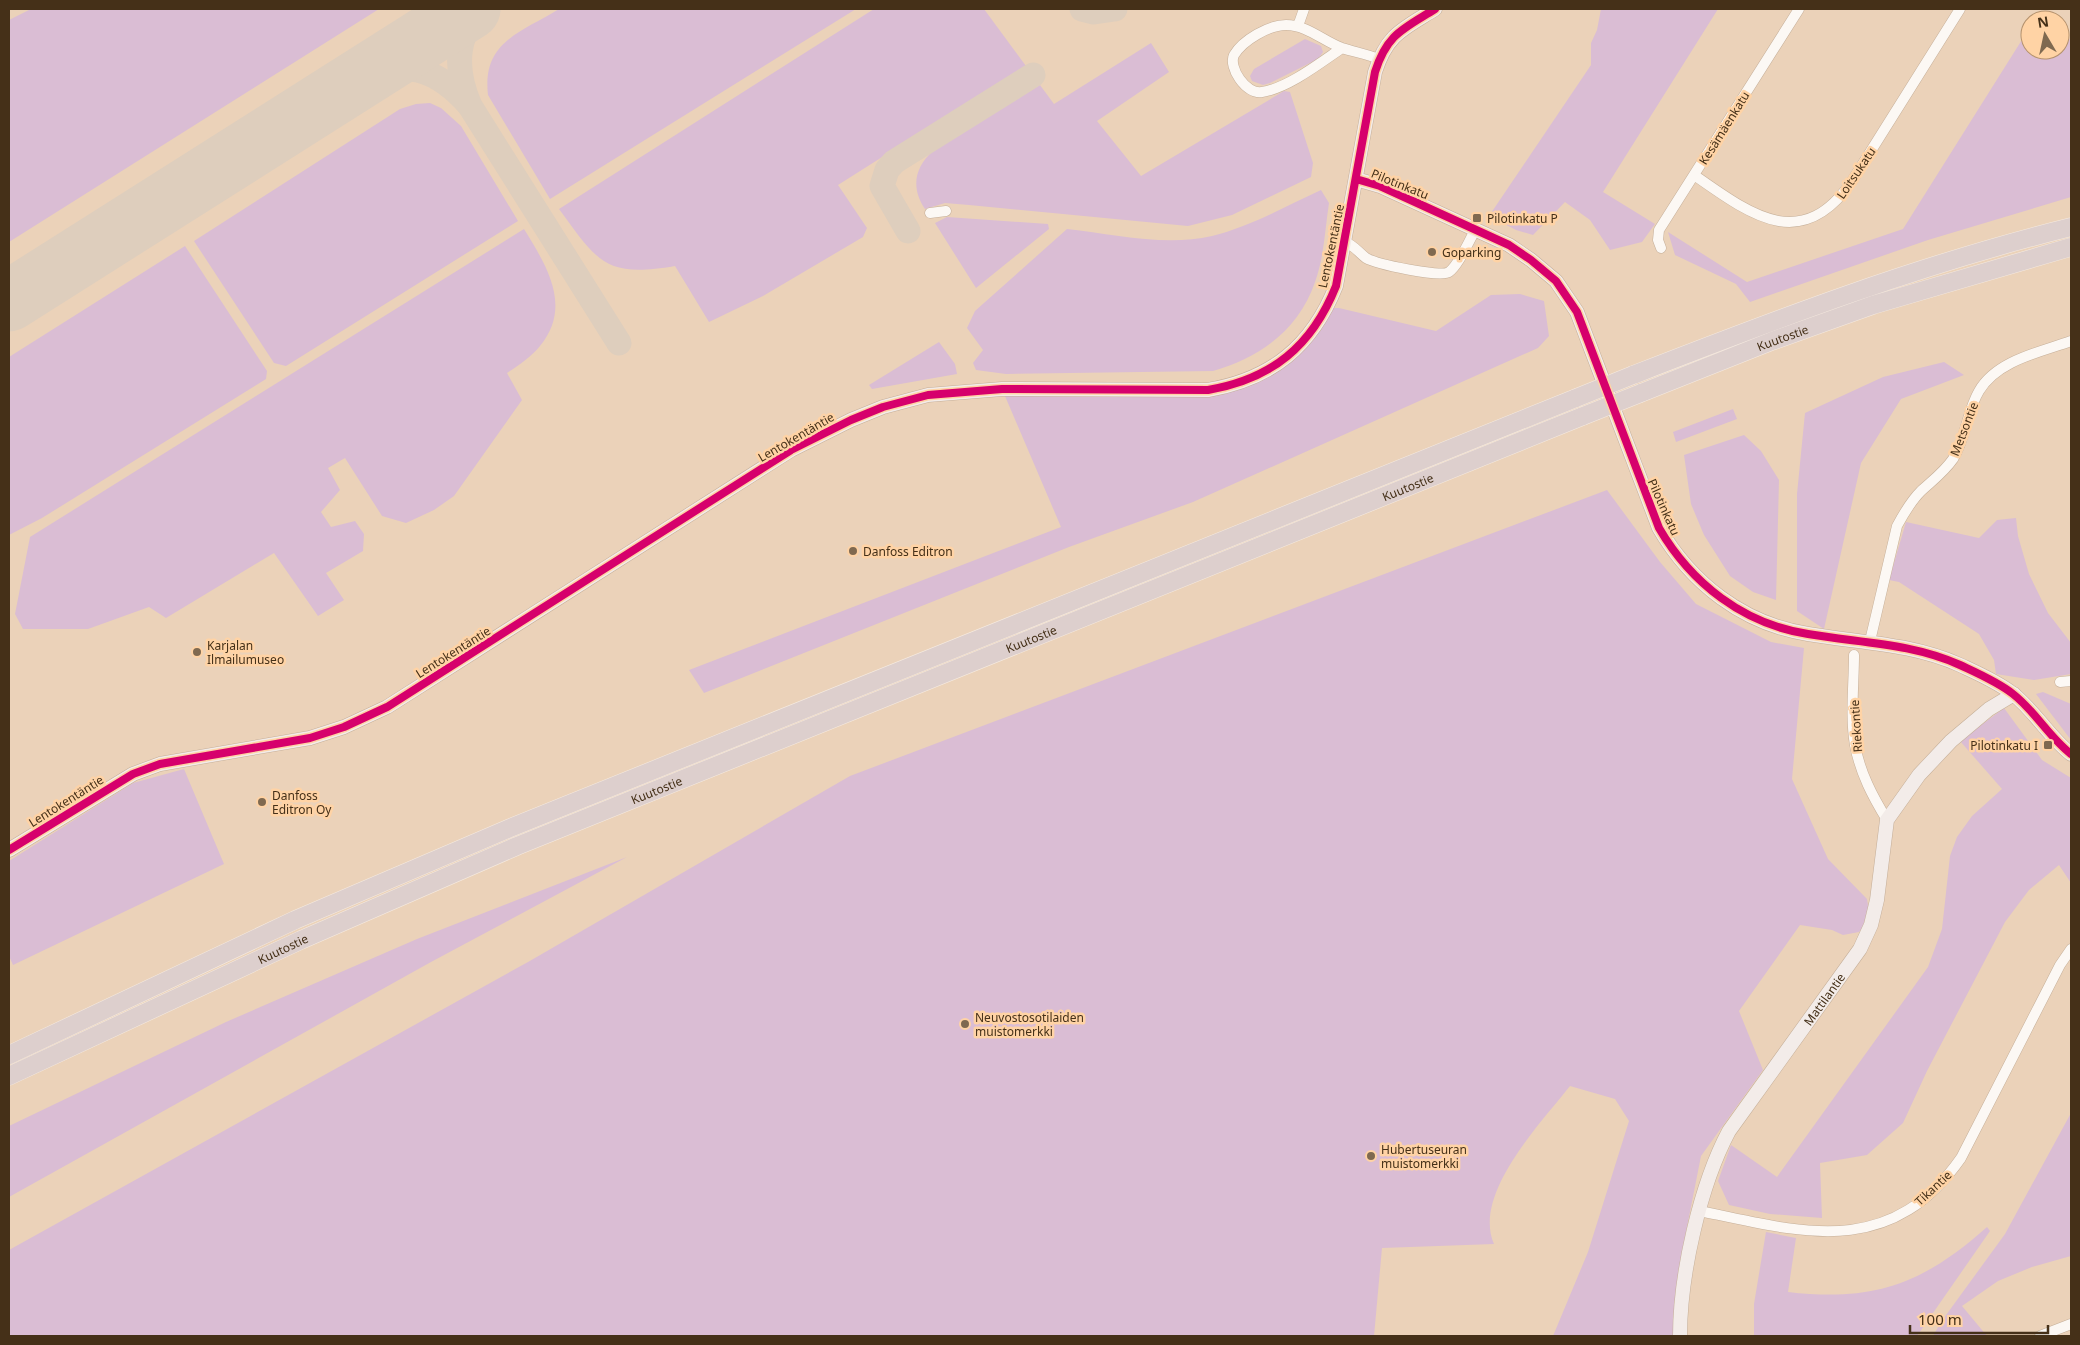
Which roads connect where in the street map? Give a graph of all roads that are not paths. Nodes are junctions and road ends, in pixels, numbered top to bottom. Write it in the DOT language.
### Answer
graph roads {
  1 [pos="1304,9"];
  2 [pos="1435,9"];
  3 [pos="1799,9"];
  4 [pos="1960,9"];
  5 [pos="1298,26"];
  6 [pos="1342,48"];
  7 [pos="1379,59"];
  8 [pos="1694,175"];
  9 [pos="1356,179"];
  10 [pos="946,211"];
  11 [pos="930,213"];
  12 [pos="2071,222"];
  13 [pos="2071,227"];
  14 [pos="1476,229"];
  15 [pos="1345,242"];
  16 [pos="2071,247"];
  17 [pos="1661,248"];
  18 [pos="1986,250"];
  19 [pos="2071,252"];
  20 [pos="1989,270"];
  21 [pos="2071,341"];
  22 [pos="1870,641"];
  23 [pos="1854,655"];
  24 [pos="2071,681"];
  25 [pos="2060,682"];
  26 [pos="2014,694"];
  27 [pos="2071,754"];
  28 [pos="1887,820"];
  29 [pos="9,850"];
  30 [pos="2071,949"];
  31 [pos="9,1055"];
  32 [pos="9,1076"];
  33 [pos="1700,1211"];
  34 [pos="2071,1324"];
  35 [pos="1680,1336"];
  36 [pos="2040,1336"];
  1 -- 5 [label="street"];
  2 -- 7 [label="street, Lentokentäntie"];
  3 -- 8 [label="street, Kesämäenkatu"];
  4 -- 8 [label="street, Loitsukatu"];
  5 -- 6 [label="street"];
  5 -- 6 [label="street"];
  6 -- 7 [label="street"];
  7 -- 9 [label="street, Lentokentäntie"];
  8 -- 17 [label="street, Kesämäenkatu"];
  9 -- 14 [label="street, Pilotinkatu"];
  9 -- 15 [label="street, Lentokentäntie"];
  10 -- 11 [label="street"];
  12 -- 18 [label="highway"];
  13 -- 18 [label="highway, Kuutostie"];
  14 -- 15 [label="street"];
  14 -- 22 [label="street, Pilotinkatu"];
  15 -- 29 [label="street, Lentokentäntie"];
  16 -- 20 [label="highway, Kuutostie"];
  18 -- 31 [label="highway, Kuutostie, bridge"];
  19 -- 20 [label="highway"];
  20 -- 32 [label="highway, Kuutostie, bridge"];
  21 -- 22 [label="street, Metsontie"];
  22 -- 26 [label="street, Pilotinkatu"];
  23 -- 28 [label="street, Riekontie"];
  24 -- 25 [label="street"];
  26 -- 27 [label="street, Pilotinkatu"];
  26 -- 28 [label="street, Mattilantie"];
  28 -- 33 [label="street, Mattilantie"];
  30 -- 33 [label="street, Tikantie"];
  33 -- 35 [label="street, Mattilantie"];
  34 -- 36 [label="street"];
}
